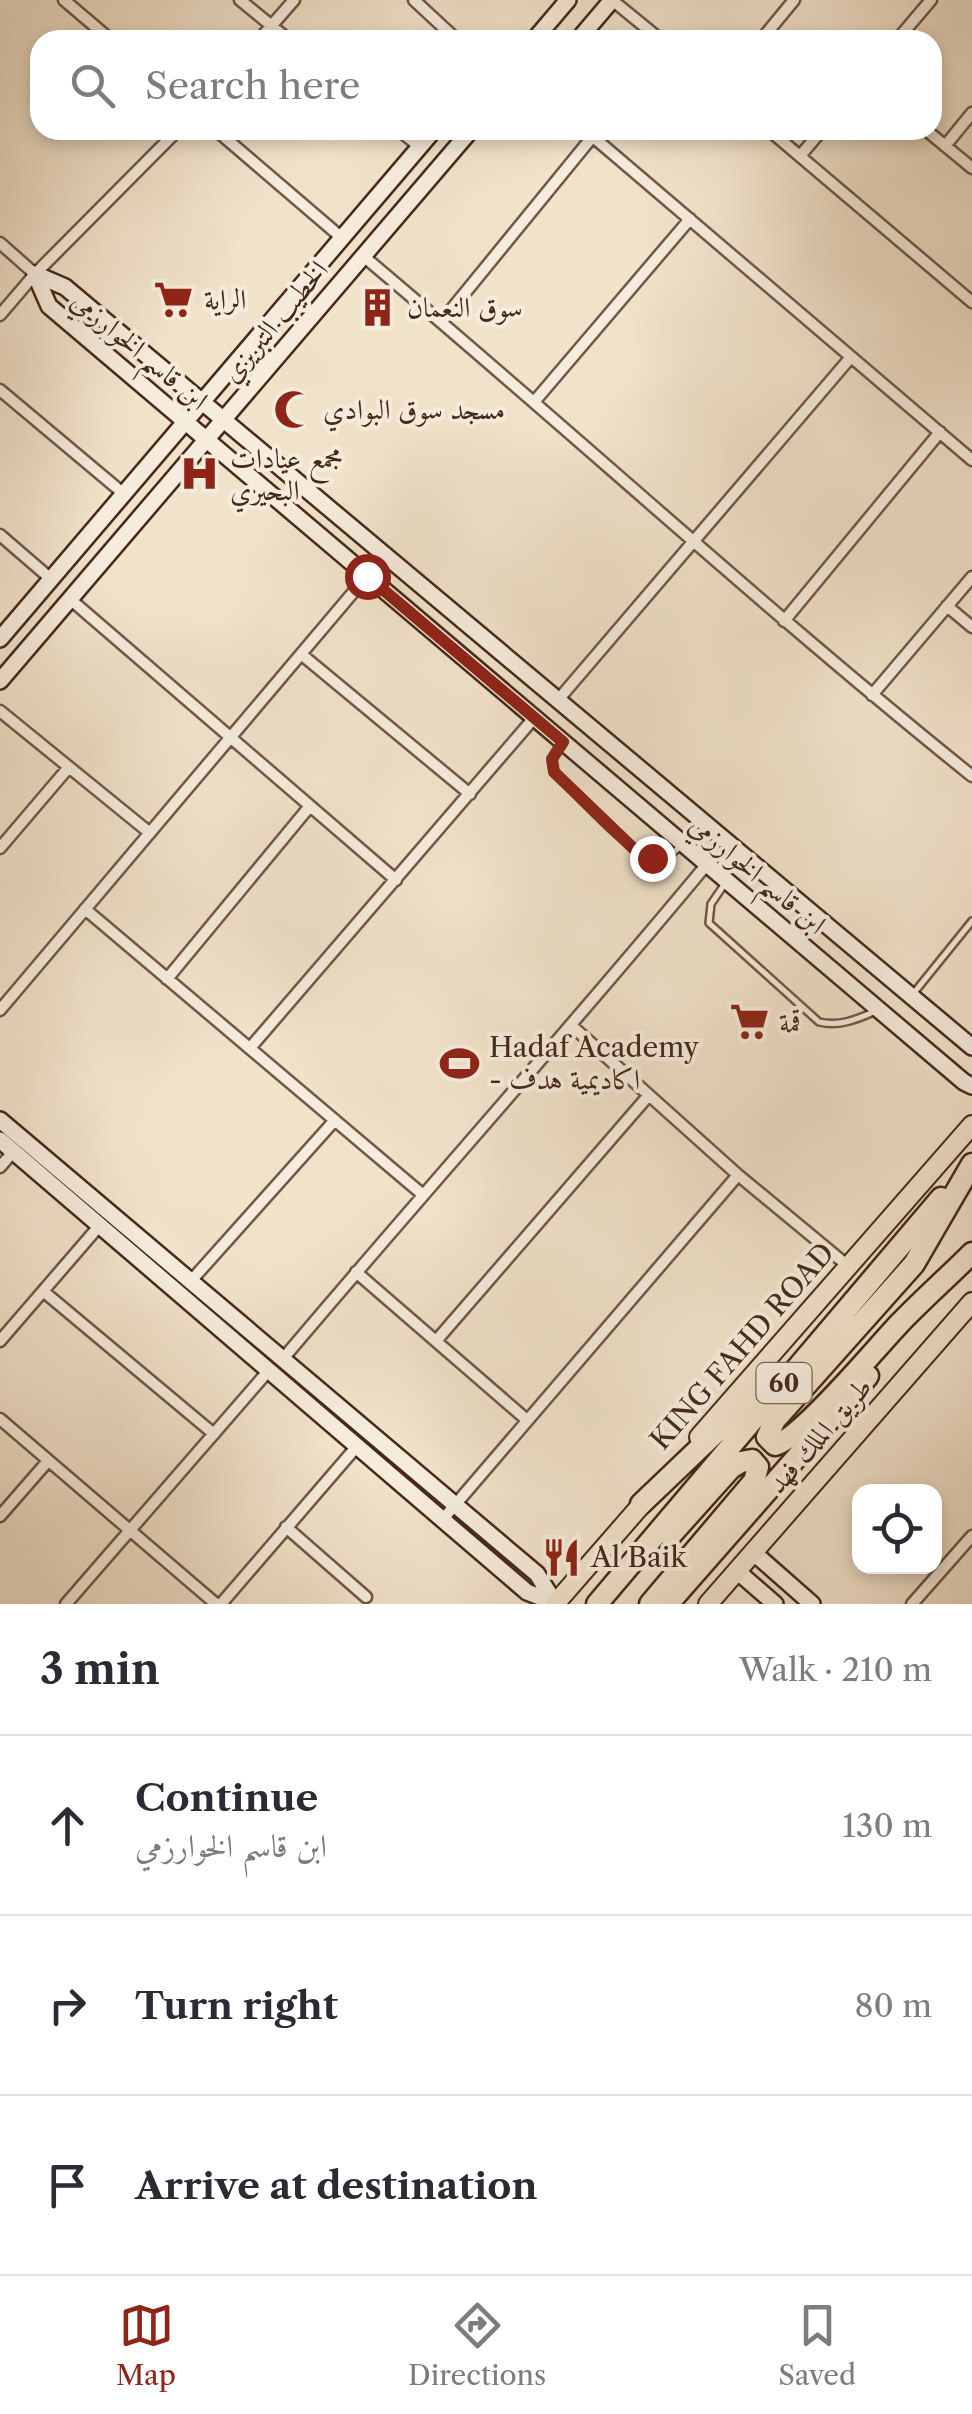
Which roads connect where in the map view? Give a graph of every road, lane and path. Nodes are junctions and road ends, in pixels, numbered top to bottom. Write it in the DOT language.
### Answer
graph roads {
  1 [pos="64,0"];
  2 [pos="240,0"];
  3 [pos="294,0"];
  4 [pos="414,0"];
  5 [pos="568,0"];
  6 [pos="612,0"];
  7 [pos="794,0"];
  8 [pos="931,0"];
  9 [pos="271,26"];
  10 [pos="98,30"];
  11 [pos="268,30"];
  12 [pos="276,30"];
  13 [pos="446,30"];
  14 [pos="542,30"];
  15 [pos="586,30"];
  16 [pos="648,30"];
  17 [pos="768,30"];
  18 [pos="906,30"];
  19 [pos="972,113"];
  20 [pos="168,140"];
  21 [pos="228,140"];
  22 [pos="412,140"];
  23 [pos="426,140"];
  24 [pos="461,140"];
  25 [pos="584,140"];
  26 [pos="597,140"];
  27 [pos="781,140"];
  28 [pos="814,140"];
  29 [pos="938,140"];
  30 [pos="945,146"];
  31 [pos="420,147"];
  32 [pos="800,156"];
  33 [pos="972,168"];
  34 [pos="690,219"];
  35 [pos="342,238"];
  36 [pos="0,242"];
  37 [pos="362,255"];
  38 [pos="35,274"];
  39 [pos="972,302"];
  40 [pos="0,314"];
  41 [pos="442,321"];
  42 [pos="851,357"];
  43 [pos="0,390"];
  44 [pos="202,402"];
  45 [pos="534,402"];
  46 [pos="224,420"];
  47 [pos="186,422"];
  48 [pos="940,432"];
  49 [pos="206,440"];
  50 [pos="972,460"];
  51 [pos="124,494"];
  52 [pos="0,535"];
  53 [pos="694,544"];
  54 [pos="367,576"];
  55 [pos="972,577"];
  56 [pos="51,579"];
  57 [pos="70,599"];
  58 [pos="948,606"];
  59 [pos="784,621"];
  60 [pos="972,627"];
  61 [pos="0,639"];
  62 [pos="301,654"];
  63 [pos="0,681"];
  64 [pos="872,696"];
  65 [pos="558,700"];
  66 [pos="0,711"];
  67 [pos="534,718"];
  68 [pos="230,737"];
  69 [pos="563,742"];
  70 [pos="69,767"];
  71 [pos="638,767"];
  72 [pos="972,776"];
  73 [pos="620,791"];
  74 [pos="470,794"];
  75 [pos="310,806"];
  76 [pos="150,833"];
  77 [pos="683,844"];
  78 [pos="0,848"];
  79 [pos="707,864"];
  80 [pos="396,880"];
  81 [pos="727,881"];
  82 [pos="85,909"];
  83 [pos="972,921"];
  84 [pos="168,978"];
  85 [pos="912,996"];
  86 [pos="0,1010"];
  87 [pos="879,1010"];
  88 [pos="572,1026"];
  89 [pos="972,1047"];
  90 [pos="250,1048"];
  91 [pos="972,1086"];
  92 [pos="649,1095"];
  93 [pos="0,1120"];
  94 [pos="335,1120"];
  95 [pos="972,1125"];
  96 [pos="0,1140"];
  97 [pos="13,1152"];
  98 [pos="972,1163"];
  99 [pos="0,1167"];
  100 [pos="738,1176"];
  101 [pos="422,1194"];
  102 [pos="100,1224"];
  103 [pos="972,1255"];
  104 [pos="848,1266"];
  105 [pos="356,1272"];
  106 [pos="190,1282"];
  107 [pos="43,1290"];
  108 [pos="858,1296"];
  109 [pos="972,1302"];
  110 [pos="0,1340"];
  111 [pos="436,1341"];
  112 [pos="276,1364"];
  113 [pos="0,1419"];
  114 [pos="528,1420"];
  115 [pos="214,1434"];
  116 [pos="358,1445"];
  117 [pos="48,1461"];
  118 [pos="641,1504"];
  119 [pos="454,1506"];
  120 [pos="0,1516"];
  121 [pos="443,1520"];
  122 [pos="286,1527"];
  123 [pos="130,1531"];
  124 [pos="972,1536"];
  125 [pos="753,1552"];
  126 [pos="737,1571"];
  127 [pos="366,1598"];
  128 [pos="66,1604"];
  129 [pos="218,1604"];
  130 [pos="555,1604"];
  131 [pos="597,1604"];
  132 [pos="609,1604"];
  133 [pos="650,1604"];
  134 [pos="668,1604"];
  135 [pos="708,1604"];
  136 [pos="774,1604"];
  137 [pos="812,1604"];
  138 [pos="912,1604"];
  1 -- 10 [label="street"];
  2 -- 9 [label="street"];
  3 -- 9 [label="street"];
  4 -- 13 [label="street"];
  5 -- 14 [label="street"];
  6 -- 15 [label="street"];
  6 -- 16 [label="street"];
  7 -- 17 [label="street"];
  8 -- 18 [label="street"];
  9 -- 11 [label="street"];
  9 -- 12 [label="street"];
  19 -- 30 [label="street"];
  20 -- 38 [label="street"];
  21 -- 35 [label="street"];
  22 -- 31 [label="street"];
  23 -- 31 [label="street, الخطيب التبريزي"];
  24 -- 37 [label="street, الخطيب التبريزي"];
  25 -- 41 [label="street"];
  26 -- 34 [label="street"];
  27 -- 32 [label="street"];
  28 -- 32 [label="street"];
  29 -- 30 [label="street"];
  30 -- 33 [label="street"];
  31 -- 35 [label="street, الخطيب التبريزي"];
  32 -- 39 [label="street"];
  34 -- 42 [label="street"];
  34 -- 45 [label="street"];
  35 -- 44 [label="street, الخطيب التبريزي"];
  36 -- 38 [label="street"];
  37 -- 41 [label="street"];
  37 -- 46 [label="street, الخطيب التبريزي"];
  38 -- 40 [label="street"];
  38 -- 44 [label="street, ابن قاسم الخوارزمي"];
  38 -- 47 [label="street, ابن قاسم الخوارزمي"];
  41 -- 45 [label="street"];
  42 -- 48 [label="street"];
  42 -- 53 [label="street"];
  43 -- 51 [label="street"];
  44 -- 46 [label="street, ابن قاسم الخوارزمي"];
  44 -- 47 [label="street, الخطيب التبريزي"];
  45 -- 53 [label="street"];
  46 -- 49 [label="street, الخطيب التبريزي"];
  46 -- 65 [label="street, ابن قاسم الخوارزمي"];
  47 -- 49 [label="street, ابن قاسم الخوارزمي"];
  47 -- 51 [label="street, الخطيب التبريزي"];
  48 -- 50 [label="street"];
  48 -- 59 [label="street"];
  49 -- 54 [label="street, ابن قاسم الخوارزمي"];
  49 -- 57 [label="street, الخطيب التبريزي"];
  51 -- 56 [label="street, الخطيب التبريزي"];
  52 -- 56 [label="street"];
  53 -- 59 [label="street"];
  53 -- 65 [label="street"];
  54 -- 62 [label="street"];
  54 -- 67 [label="street, ابن قاسم الخوارزمي"];
  55 -- 58 [label="street"];
  56 -- 61 [label="street, الخطيب التبريزي"];
  57 -- 63 [label="street, الخطيب التبريزي"];
  57 -- 68 [label="street"];
  58 -- 60 [label="street"];
  58 -- 64 [label="street"];
  59 -- 64 [label="street"];
  62 -- 68 [label="street"];
  62 -- 74 [label="street"];
  64 -- 72 [label="street"];
  65 -- 71 [label="street, ابن قاسم الخوارزمي"];
  66 -- 70 [label="street"];
  67 -- 69 [label="street, ابن قاسم الخوارزمي"];
  67 -- 74 [label="street"];
  68 -- 75 [label="street"];
  68 -- 76 [label="street"];
  69 -- 73 [label="street, ابن قاسم الخوارزمي"];
  69 -- 77 [label="lane"];
  70 -- 76 [label="street"];
  70 -- 78 [label="street"];
  71 -- 73 [label="street"];
  71 -- 85 [label="street, ابن قاسم الخوارزمي"];
  73 -- 77 [label="street, ابن قاسم الخوارزمي"];
  74 -- 80 [label="street"];
  75 -- 80 [label="street"];
  75 -- 84 [label="street"];
  76 -- 82 [label="street"];
  77 -- 79 [label="street, ابن قاسم الخوارزمي"];
  79 -- 81 [label="street, ابن قاسم الخوارزمي"];
  79 -- 88 [label="street"];
  80 -- 90 [label="street"];
  81 -- 87 [label="street, ابن قاسم الخوارزمي"];
  81 -- 87 [label="lane"];
  82 -- 84 [label="street"];
  82 -- 86 [label="street"];
  83 -- 85 [label="lane"];
  84 -- 90 [label="street"];
  85 -- 89 [label="street, ابن قاسم الخوارزمي"];
  87 -- 91 [label="street, ابن قاسم الخوارزمي"];
  88 -- 92 [label="street"];
  88 -- 101 [label="street"];
  90 -- 94 [label="street"];
  92 -- 100 [label="street"];
  92 -- 111 [label="street"];
  93 -- 106 [label="street"];
  94 -- 101 [label="street"];
  94 -- 106 [label="street"];
  95 -- 104 [label="main road, KING FAHD ROAD"];
  96 -- 97 [label="street"];
  97 -- 99 [label="street"];
  97 -- 102 [label="street"];
  98 -- 103 [label="highway"];
  98 -- 108 [label="highway, KING FAHD ROAD / 60"];
  100 -- 104 [label="street"];
  100 -- 114 [label="street"];
  101 -- 105 [label="street"];
  102 -- 107 [label="street"];
  102 -- 112 [label="street"];
  103 -- 134 [label="highway, 60"];
  104 -- 118 [label="main road, KING FAHD ROAD"];
  105 -- 111 [label="street"];
  105 -- 112 [label="street"];
  106 -- 112 [label="street"];
  107 -- 110 [label="street"];
  107 -- 115 [label="street"];
  108 -- 118 [label="highway"];
  108 -- 131 [label="highway, KING FAHD ROAD / 60"];
  109 -- 125 [label="main road, طريق الملك فهد"];
  111 -- 114 [label="street"];
  112 -- 115 [label="street"];
  112 -- 116 [label="street"];
  112 -- 119 [label="street"];
  113 -- 117 [label="street"];
  114 -- 119 [label="street"];
  115 -- 123 [label="street"];
  116 -- 121 [label="street"];
  116 -- 122 [label="street"];
  117 -- 120 [label="street"];
  117 -- 123 [label="street"];
  118 -- 130 [label="main road, KING FAHD ROAD"];
  119 -- 121 [label="street"];
  119 -- 130 [label="street"];
  121 -- 130 [label="street"];
  122 -- 127 [label="street"];
  122 -- 129 [label="street"];
  123 -- 128 [label="street"];
  123 -- 129 [label="street"];
  124 -- 138 [label="street"];
  125 -- 126 [label="main road, طريق الملك فهد"];
  125 -- 137 [label="street"];
  126 -- 135 [label="main road, طريق الملك فهد"];
  126 -- 136 [label="street"];
  132 -- 133 [label="highway"];
}
